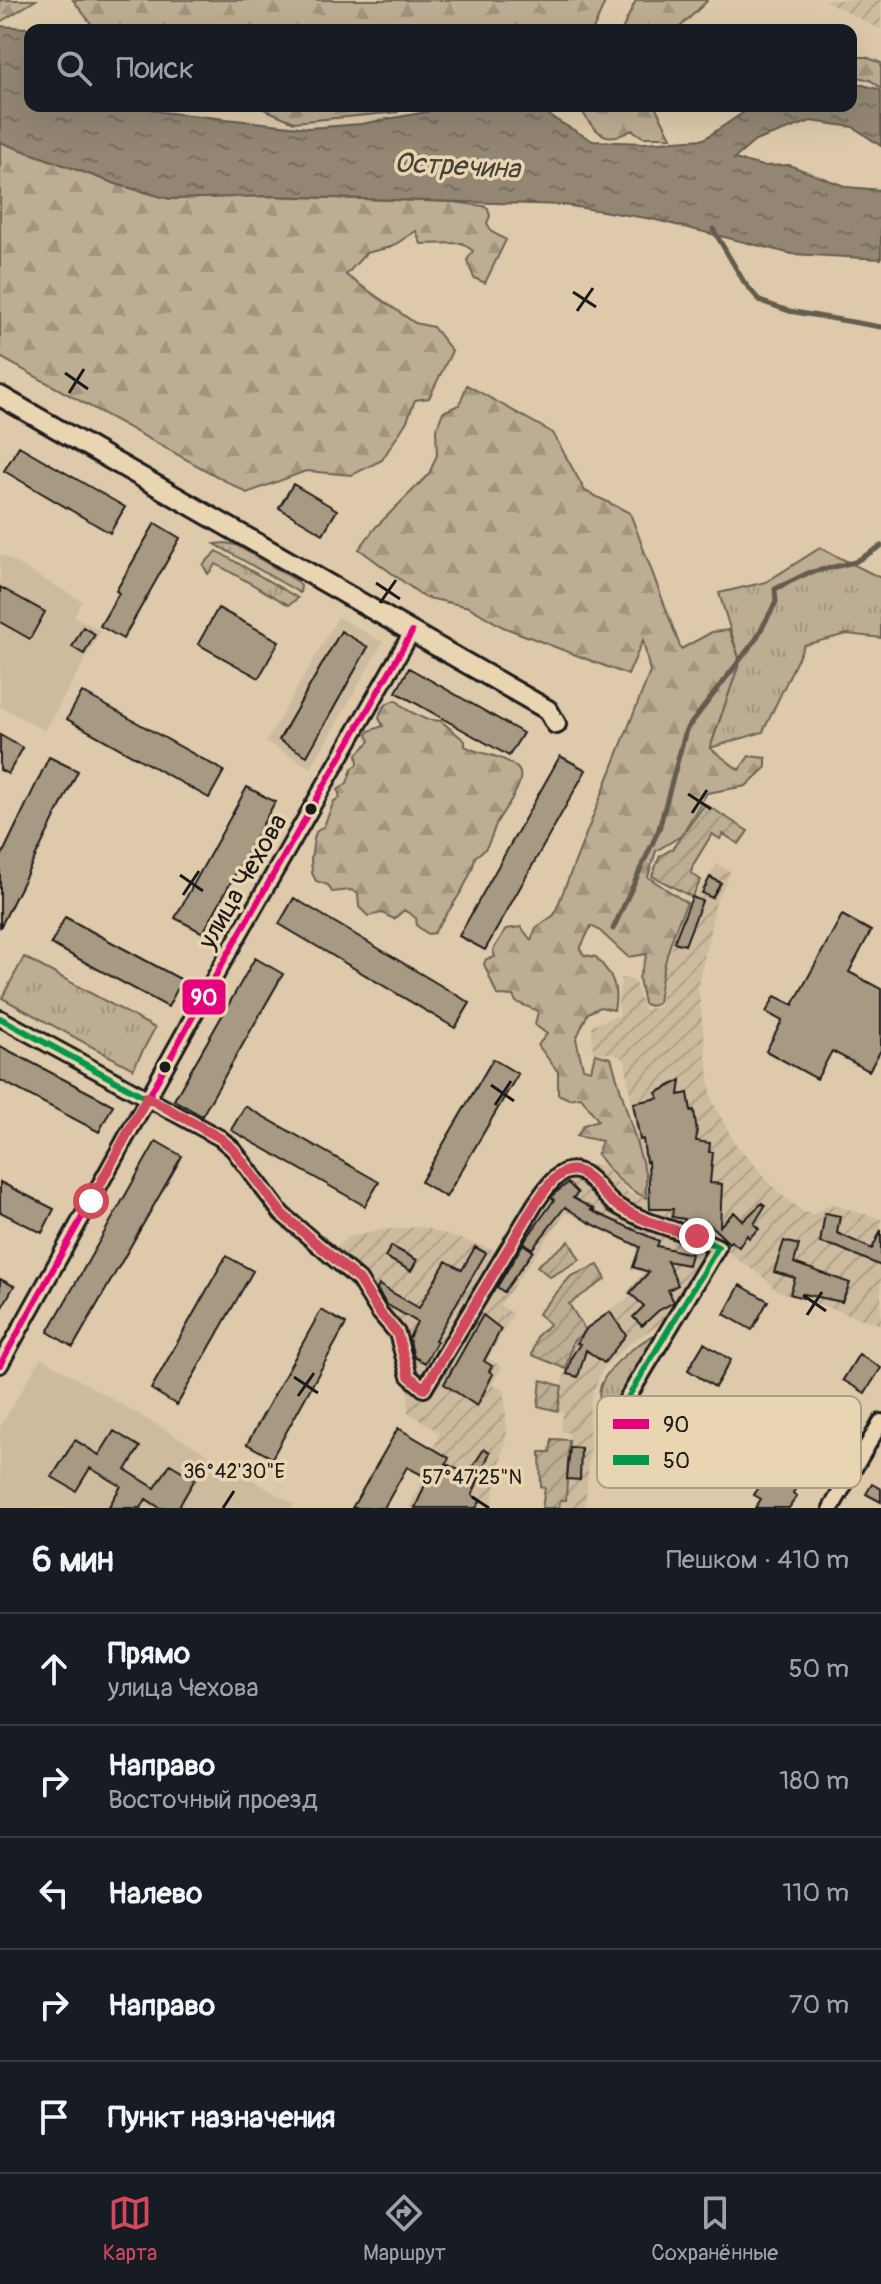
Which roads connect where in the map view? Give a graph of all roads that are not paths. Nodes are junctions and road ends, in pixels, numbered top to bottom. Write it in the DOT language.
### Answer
graph roads {
  1 [pos="0,396"];
  2 [pos="412,632"];
  3 [pos="556,724"];
  4 [pos="0,1018"];
  5 [pos="147,1097"];
  6 [pos="0,1365"];
  7 [pos="629,1396"];
  8 [pos="881,1422"];
  9 [pos="861,1456"];
  10 [pos="843,1488"];
  11 [pos="831,1508"];
  1 -- 2 [label="street"];
  2 -- 3 [label="street"];
  2 -- 5 [label="street, улица Чехова"];
  4 -- 5 [label="street"];
  5 -- 6 [label="street, улица Чехова"];
  5 -- 7 [label="street"];
  8 -- 9 [label="street"];
  10 -- 11 [label="street"];
}
